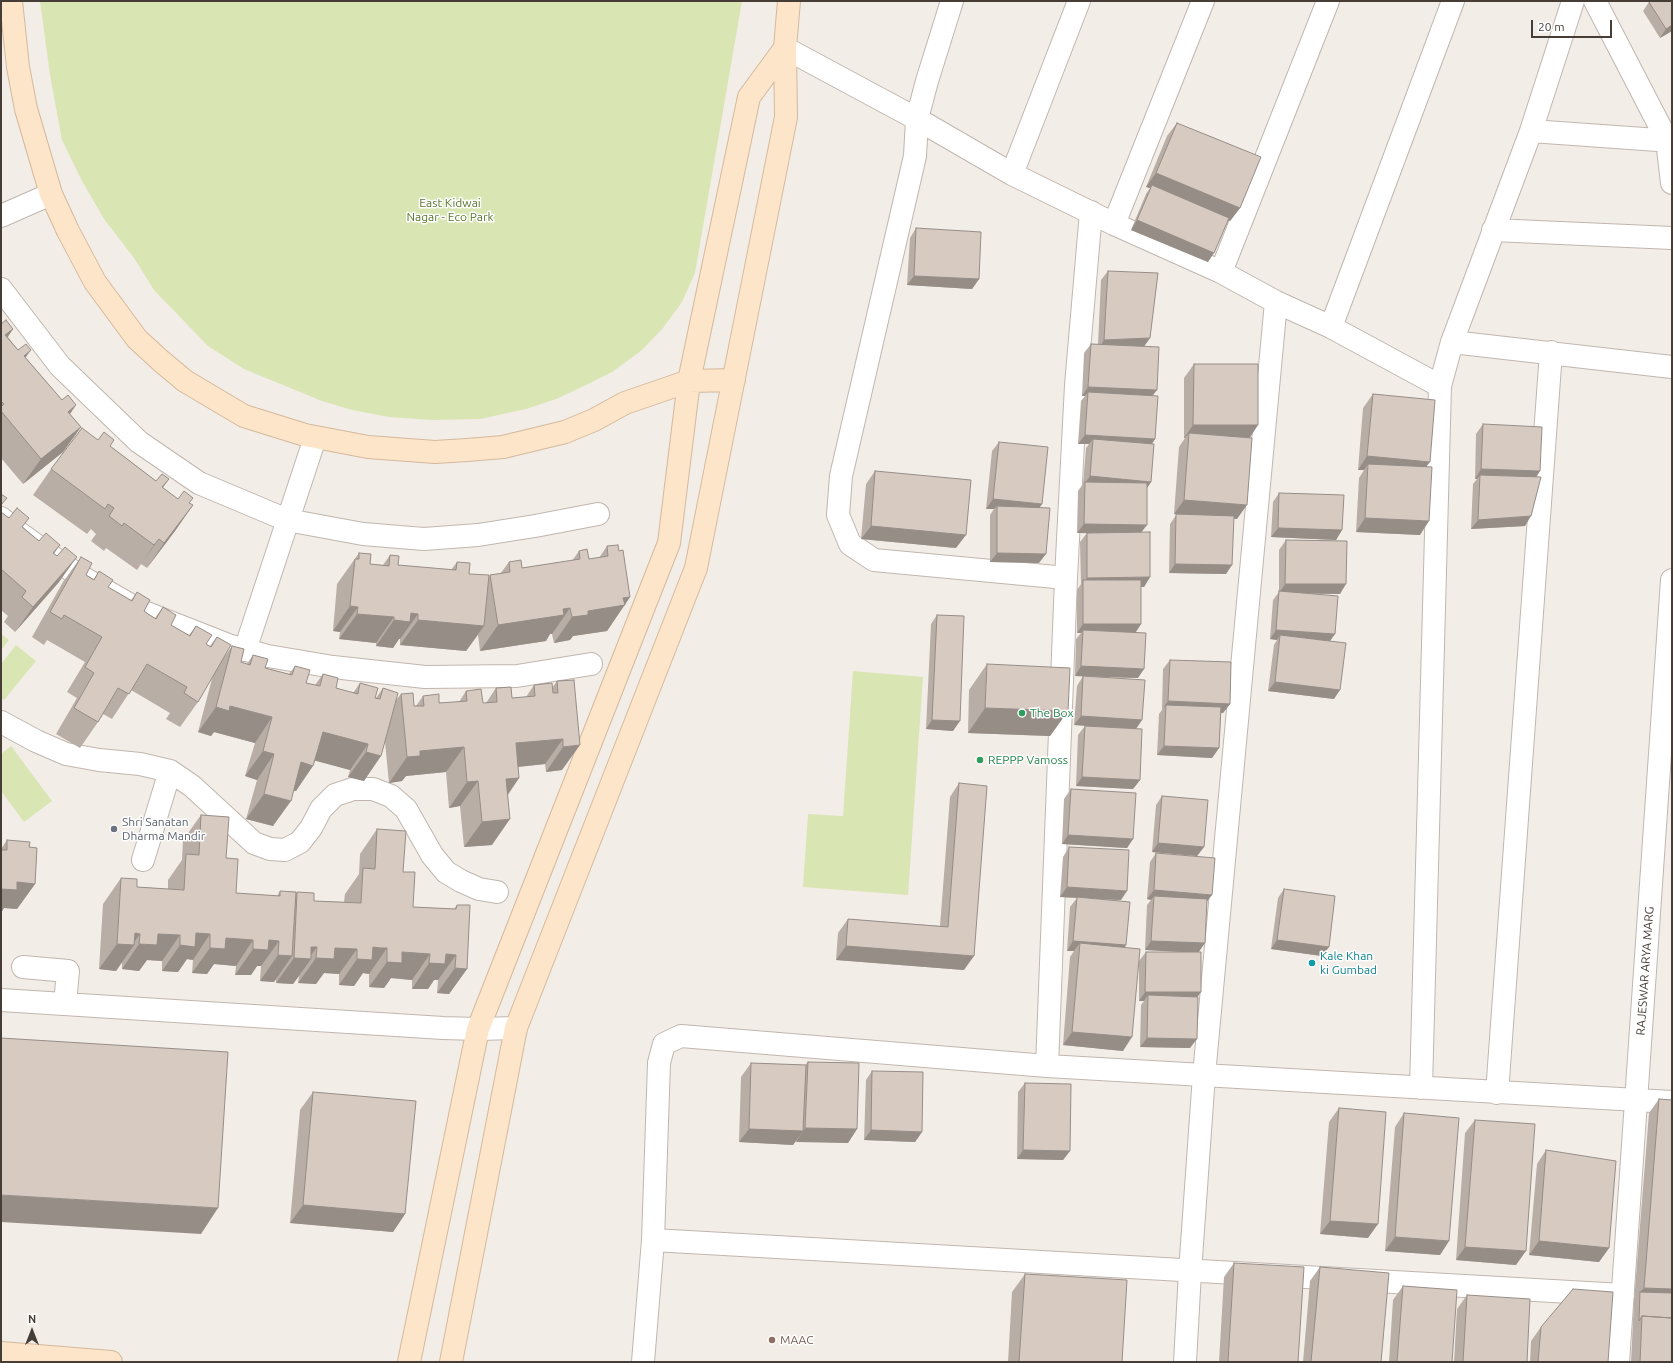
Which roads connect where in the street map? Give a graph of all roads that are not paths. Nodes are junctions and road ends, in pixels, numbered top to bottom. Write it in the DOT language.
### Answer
graph roads {
  1 [pos="11,1"];
  2 [pos="789,1"];
  3 [pos="952,1"];
  4 [pos="1079,1"];
  5 [pos="1203,1"];
  6 [pos="1328,1"];
  7 [pos="1452,1"];
  8 [pos="1573,1"];
  9 [pos="1596,1"];
  10 [pos="785,48"];
  11 [pos="917,119"];
  12 [pos="1531,131"];
  13 [pos="1670,141"];
  14 [pos="1012,174"];
  15 [pos="1672,183"];
  16 [pos="51,194"];
  17 [pos="1091,212"];
  18 [pos="1,216"];
  19 [pos="1114,224"];
  20 [pos="1493,230"];
  21 [pos="1672,238"];
  22 [pos="1221,272"];
  23 [pos="1,288"];
  24 [pos="1276,302"];
  25 [pos="1331,327"];
  26 [pos="1452,342"];
  27 [pos="1551,352"];
  28 [pos="1672,367"];
  29 [pos="734,380"];
  30 [pos="689,381"];
  31 [pos="1440,386"];
  32 [pos="315,438"];
  33 [pos="598,514"];
  34 [pos="1,518"];
  35 [pos="287,520"];
  36 [pos="1066,578"];
  37 [pos="1672,580"];
  38 [pos="246,650"];
  39 [pos="591,664"];
  40 [pos="1,722"];
  41 [pos="170,771"];
  42 [pos="143,860"];
  43 [pos="497,892"];
  44 [pos="23,967"];
  45 [pos="1,1000"];
  46 [pos="65,1004"];
  47 [pos="516,1028"];
  48 [pos="478,1030"];
  49 [pos="1047,1066"];
  50 [pos="1204,1075"];
  51 [pos="1421,1088"];
  52 [pos="1497,1092"];
  53 [pos="1636,1100"];
  54 [pos="1672,1102"];
  55 [pos="653,1240"];
  56 [pos="1190,1272"];
  57 [pos="1623,1295"];
  58 [pos="1,1353"];
  59 [pos="111,1362"];
  60 [pos="409,1362"];
  61 [pos="451,1362"];
  62 [pos="643,1362"];
  63 [pos="1185,1362"];
  64 [pos="1618,1362"];
  1 -- 16 [label="street"];
  2 -- 10 [label="street"];
  3 -- 11 [label="street"];
  4 -- 14 [label="street"];
  5 -- 19 [label="street"];
  6 -- 22 [label="street"];
  7 -- 25 [label="street"];
  8 -- 12 [label="street"];
  9 -- 13 [label="street"];
  10 -- 11 [label="street"];
  10 -- 29 [label="street"];
  10 -- 30 [label="street"];
  11 -- 14 [label="street"];
  11 -- 36 [label="street"];
  12 -- 13 [label="street"];
  12 -- 20 [label="street"];
  13 -- 15 [label="street"];
  14 -- 17 [label="street"];
  16 -- 18 [label="street"];
  16 -- 32 [label="street"];
  17 -- 19 [label="street"];
  17 -- 36 [label="street"];
  19 -- 22 [label="street"];
  20 -- 21 [label="street"];
  20 -- 26 [label="street"];
  22 -- 24 [label="street"];
  23 -- 35 [label="street"];
  24 -- 25 [label="street"];
  24 -- 50 [label="street"];
  25 -- 31 [label="street"];
  26 -- 27 [label="street"];
  26 -- 31 [label="street"];
  27 -- 28 [label="street"];
  27 -- 52 [label="street"];
  29 -- 30 [label="street"];
  29 -- 47 [label="street"];
  30 -- 32 [label="street"];
  30 -- 48 [label="street"];
  31 -- 51 [label="street"];
  32 -- 35 [label="street"];
  33 -- 35 [label="street"];
  34 -- 38 [label="street"];
  35 -- 38 [label="street"];
  36 -- 49 [label="street"];
  37 -- 53 [label="street, RAJESWAR ARYA MARG"];
  38 -- 39 [label="street"];
  40 -- 41 [label="street"];
  41 -- 42 [label="street"];
  41 -- 43 [label="street"];
  44 -- 46 [label="street"];
  45 -- 46 [label="street"];
  46 -- 48 [label="street"];
  47 -- 48 [label="street"];
  47 -- 61 [label="street"];
  48 -- 60 [label="street"];
  49 -- 50 [label="street"];
  49 -- 55 [label="street"];
  50 -- 51 [label="street"];
  50 -- 56 [label="street"];
  51 -- 52 [label="street"];
  52 -- 53 [label="street"];
  53 -- 54 [label="street"];
  53 -- 57 [label="street, RAJESWAR ARYA MARG"];
  55 -- 56 [label="street"];
  55 -- 62 [label="street"];
  56 -- 57 [label="street"];
  56 -- 63 [label="street"];
  57 -- 64 [label="street, RAJESWAR ARYA MARG"];
  58 -- 59 [label="street"];
}
